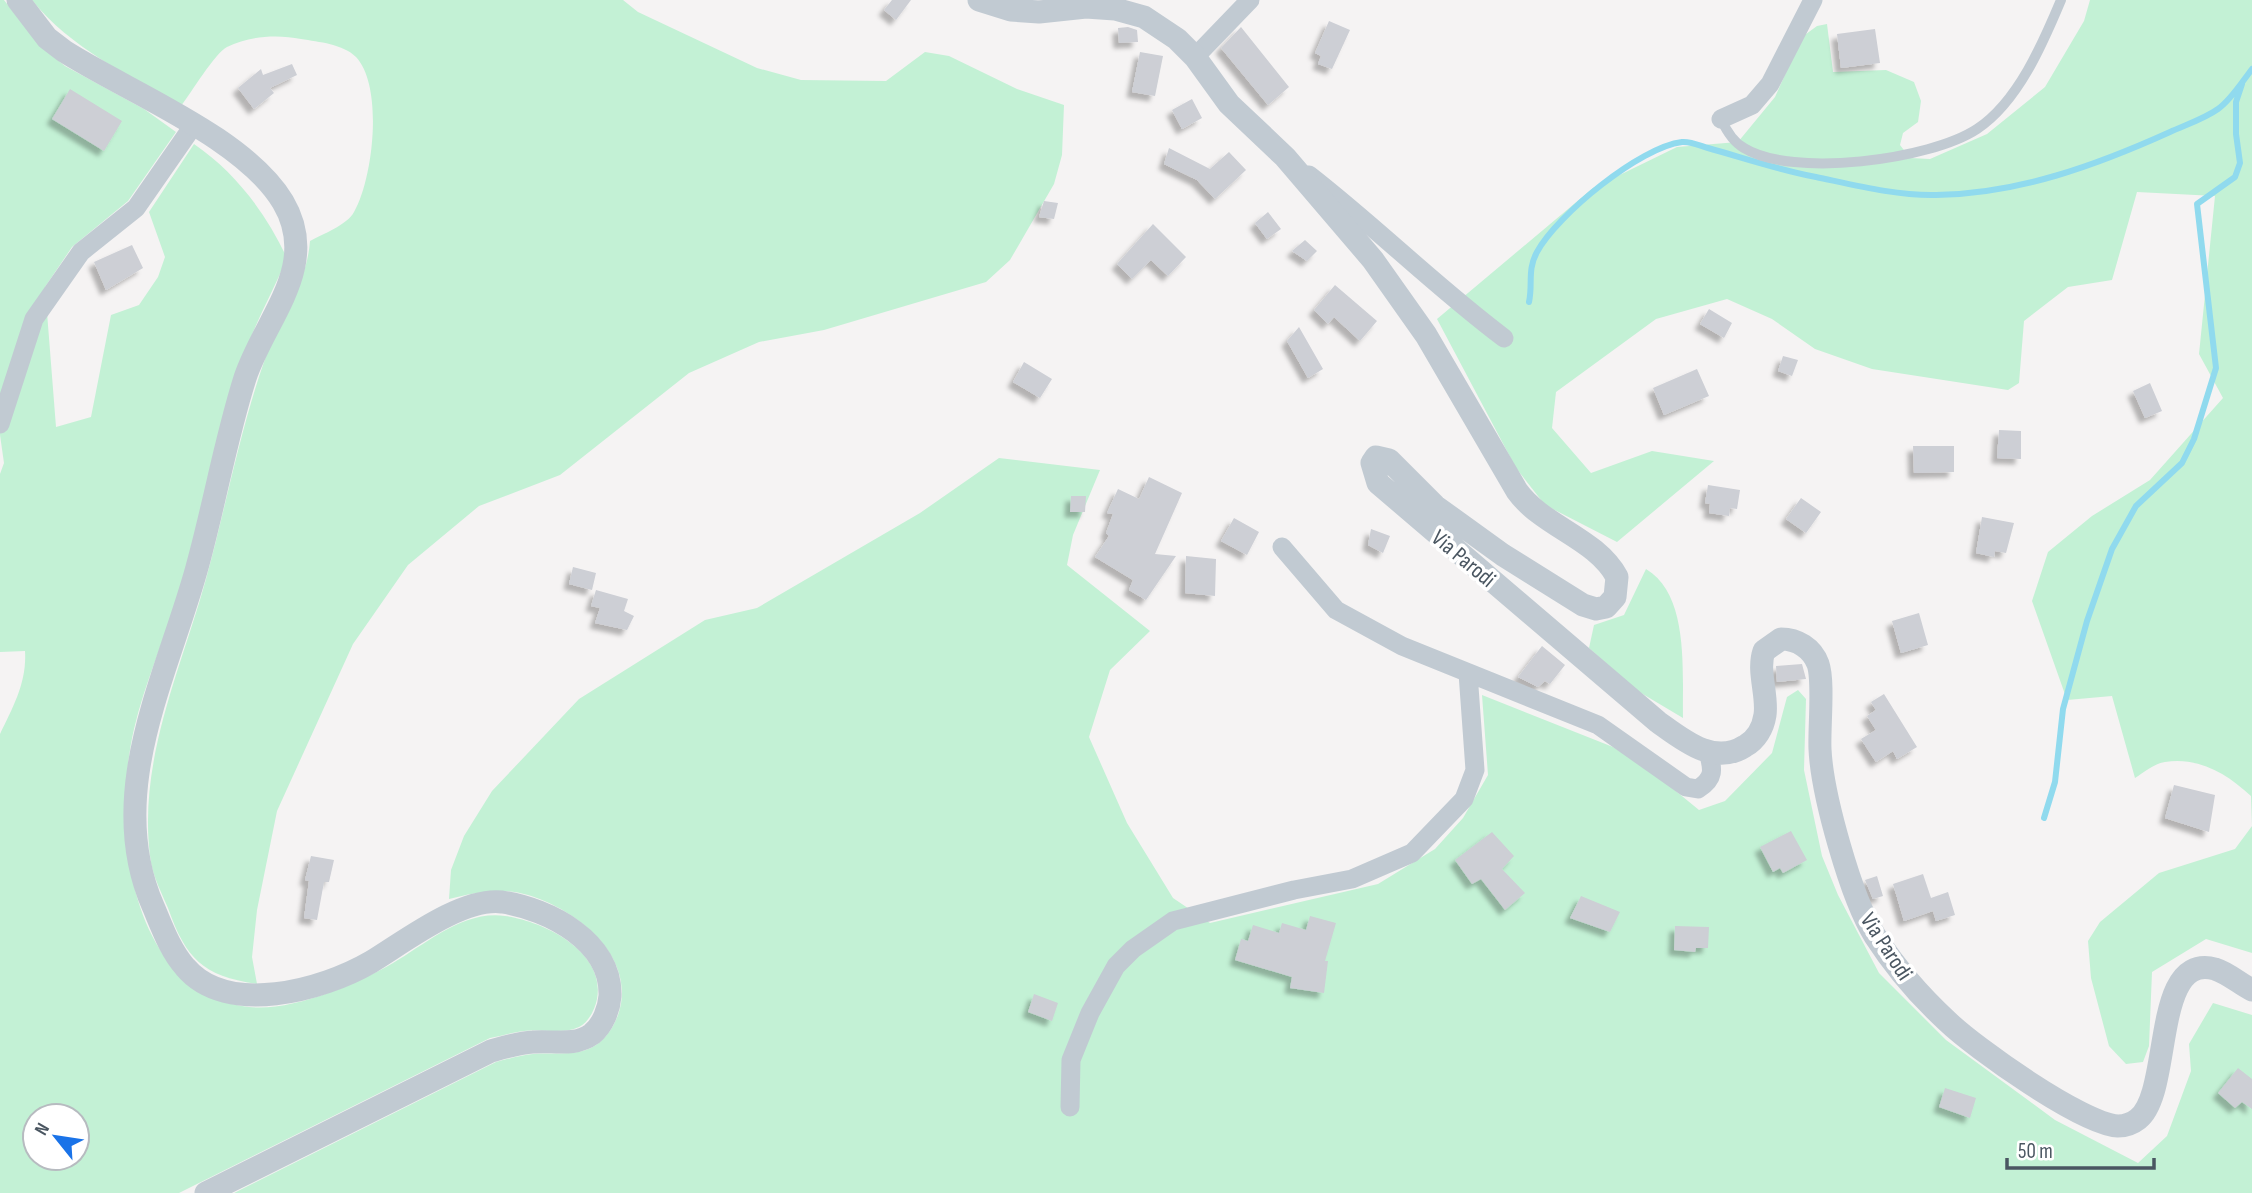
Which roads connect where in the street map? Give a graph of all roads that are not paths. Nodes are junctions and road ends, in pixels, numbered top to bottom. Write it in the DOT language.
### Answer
graph roads {
  1 [pos="18,0"];
  2 [pos="979,0"];
  3 [pos="1250,0"];
  4 [pos="1813,0"];
  5 [pos="2061,0"];
  6 [pos="1195,57"];
  7 [pos="1721,119"];
  8 [pos="193,126"];
  9 [pos="1285,157"];
  10 [pos="1504,338"];
  11 [pos="0,424"];
  12 [pos="1282,547"];
  13 [pos="1468,673"];
  14 [pos="1708,751"];
  15 [pos="2252,990"];
  16 [pos="1070,1107"];
  17 [pos="206,1193"];
  1 -- 8 [label="street"];
  2 -- 6 [label="street, Via Parodi"];
  3 -- 6 [label="street"];
  4 -- 7 [label="street"];
  5 -- 7 [label="lane"];
  6 -- 9 [label="street, Via Parodi"];
  8 -- 11 [label="street"];
  8 -- 17 [label="street"];
  9 -- 10 [label="street"];
  9 -- 14 [label="street, Via Parodi"];
  12 -- 13 [label="street"];
  13 -- 14 [label="street"];
  13 -- 16 [label="street"];
  14 -- 15 [label="street, Via Parodi"];
}
